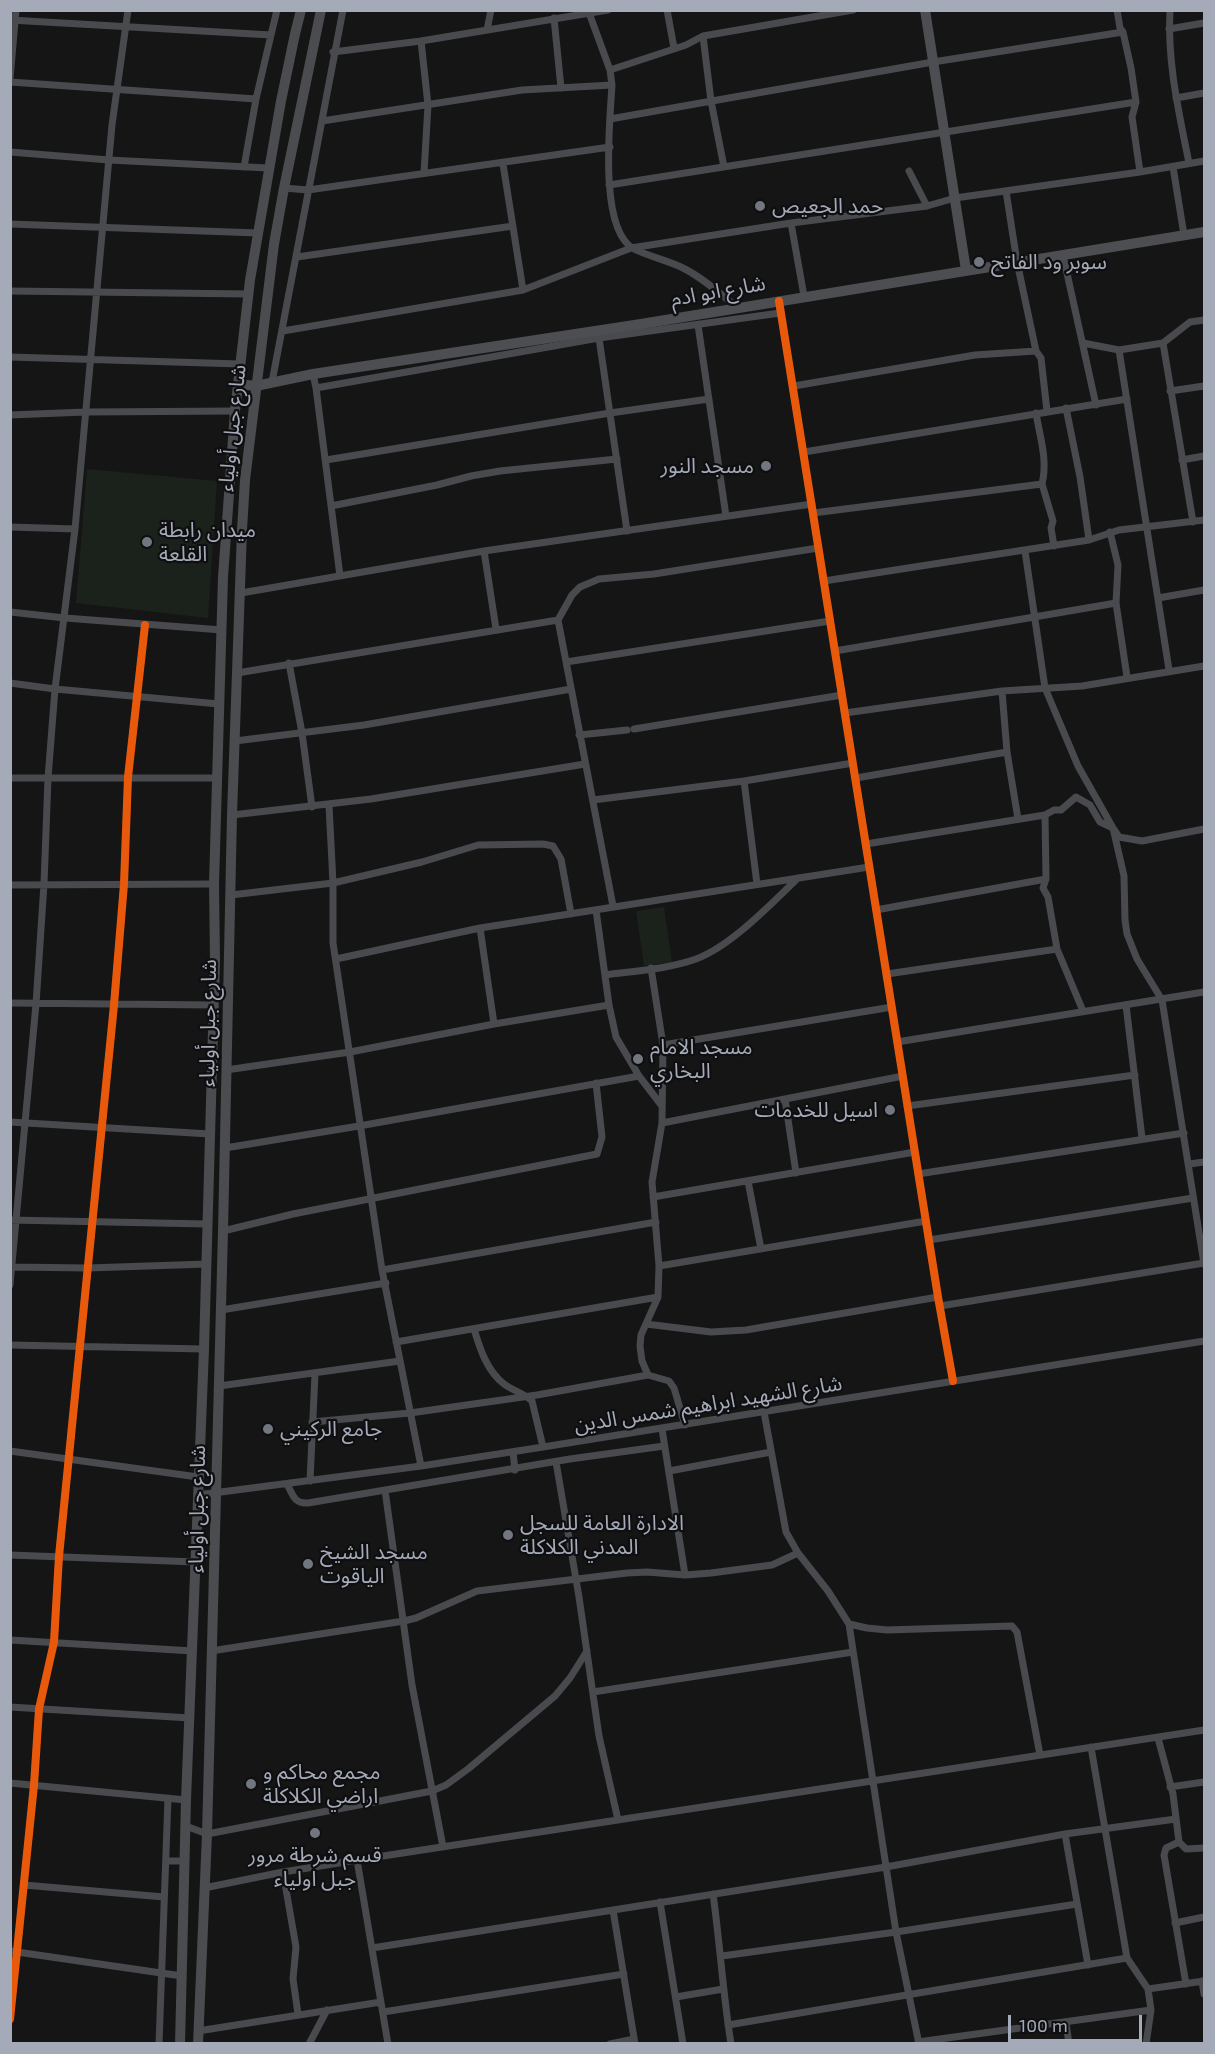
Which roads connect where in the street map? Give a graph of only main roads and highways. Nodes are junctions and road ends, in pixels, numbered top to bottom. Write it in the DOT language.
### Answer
graph roads {
  1 [pos="301,10"];
  2 [pos="321,10"];
  3 [pos="180,2043"];
  4 [pos="198,2043"];
  1 -- 3 [label="main road, شارع جبل أولياء"];
  2 -- 4 [label="main road, شارع جبل أولياء"];
}
